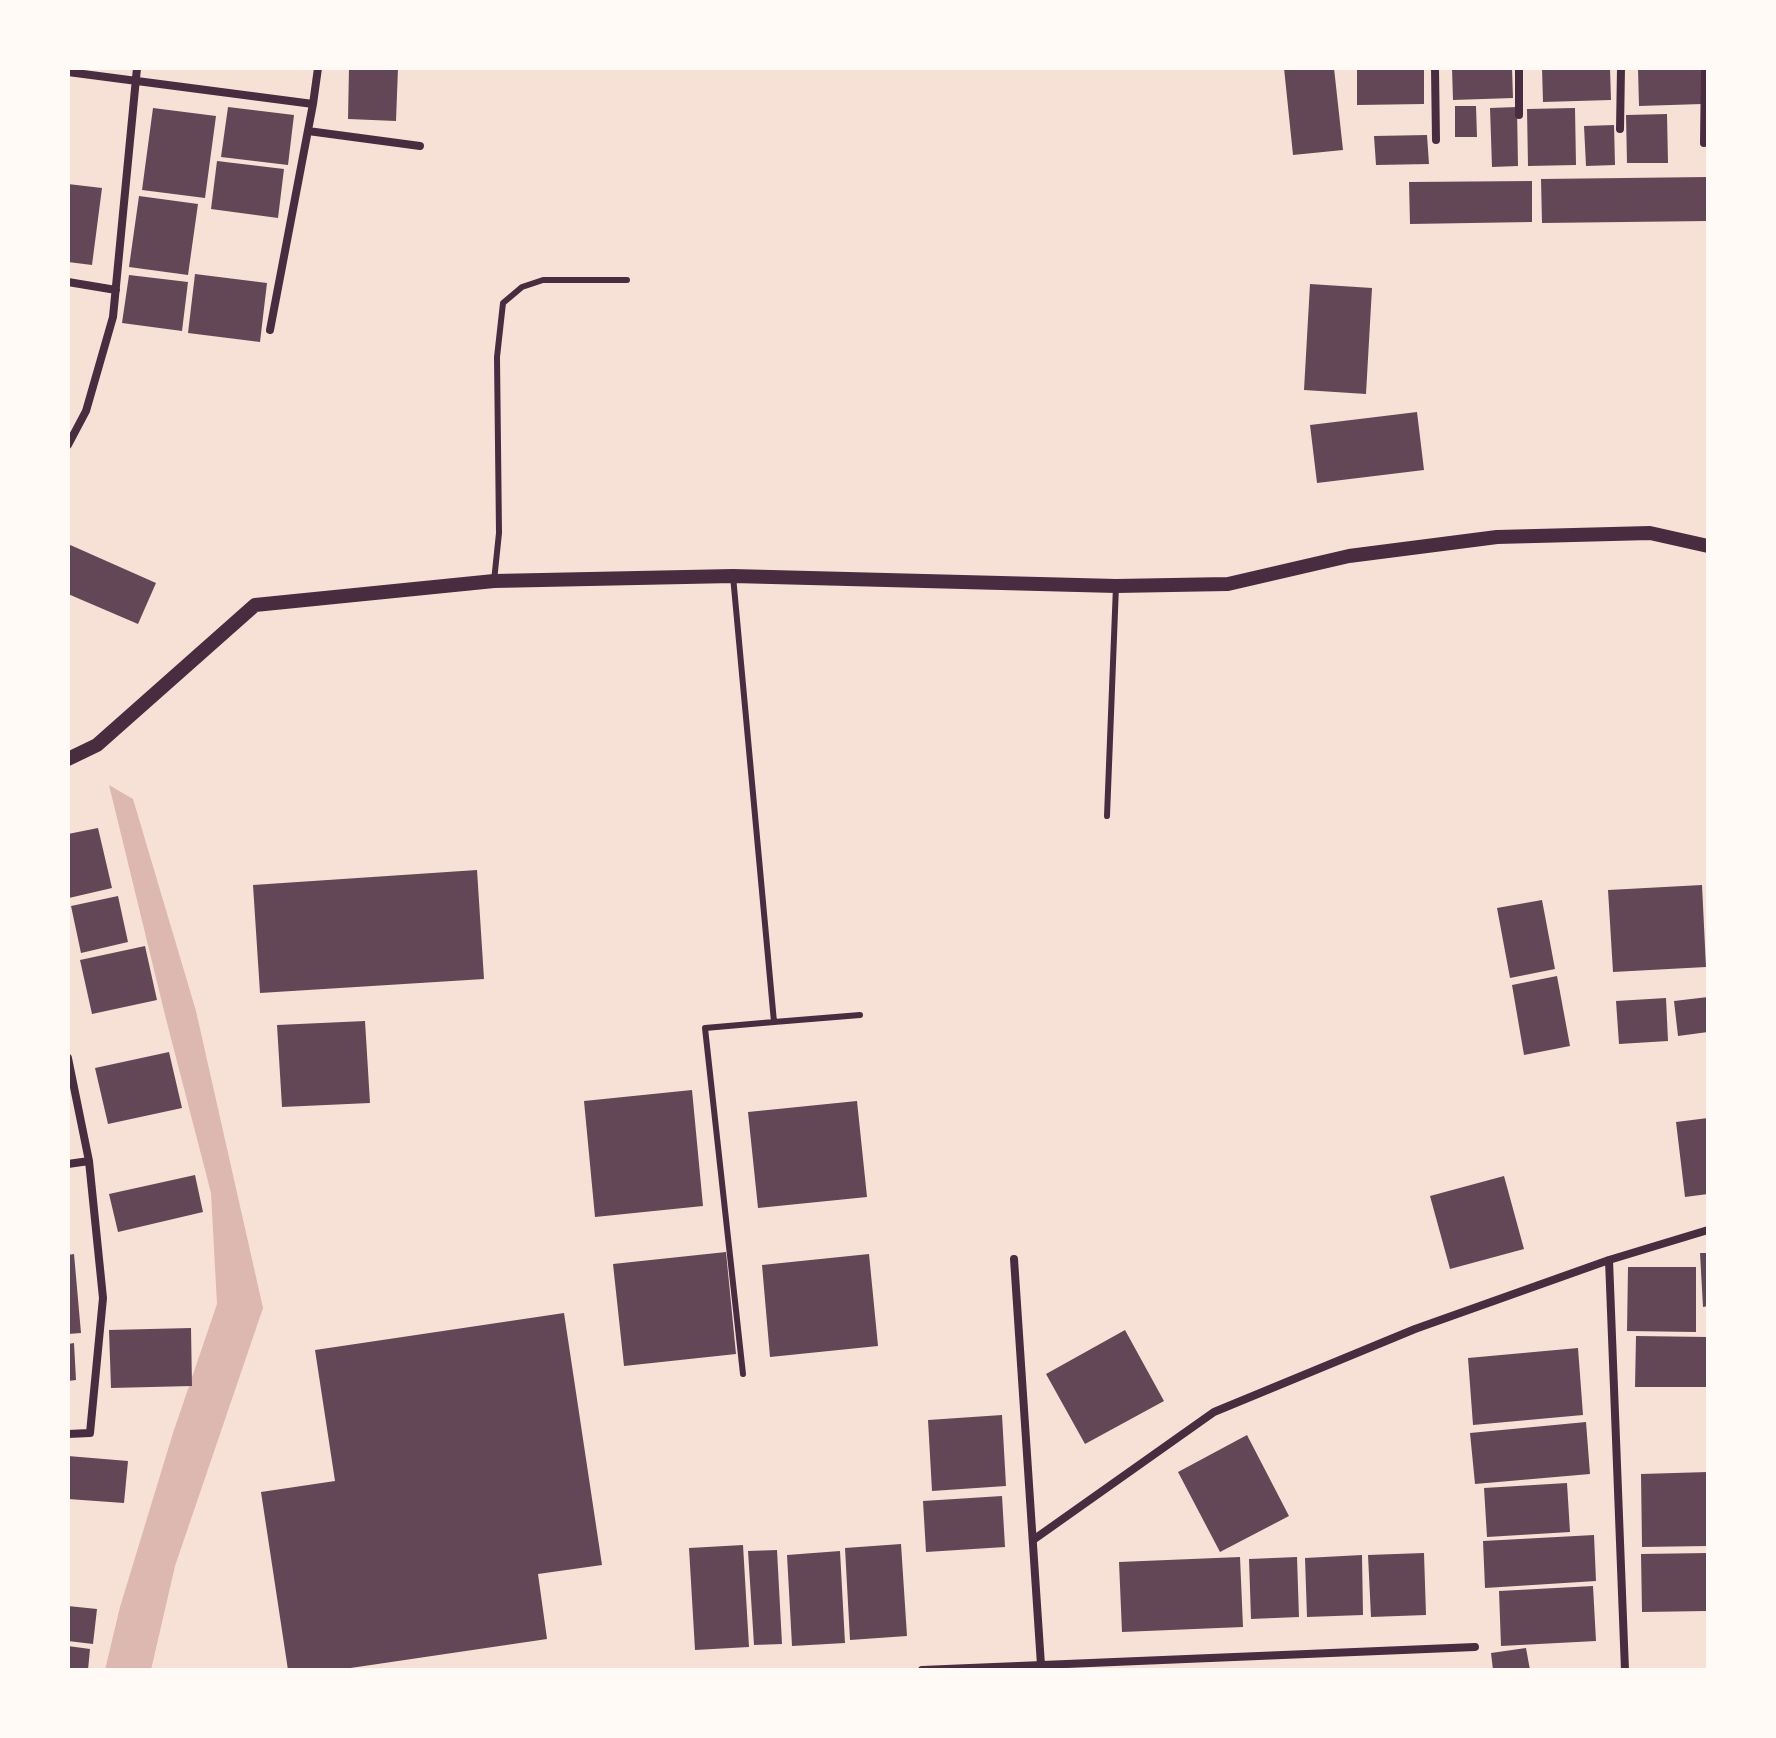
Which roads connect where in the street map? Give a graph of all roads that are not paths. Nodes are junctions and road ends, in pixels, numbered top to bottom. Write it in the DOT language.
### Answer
graph roads {
  1 [pos="137,68"];
  2 [pos="318,68"];
  3 [pos="1435,68"];
  4 [pos="1519,68"];
  5 [pos="1621,68"];
  6 [pos="1705,68"];
  7 [pos="68,72"];
  8 [pos="136,82"];
  9 [pos="313,104"];
  10 [pos="1519,115"];
  11 [pos="1620,129"];
  12 [pos="308,131"];
  13 [pos="1436,140"];
  14 [pos="1704,143"];
  15 [pos="420,146"];
  16 [pos="627,280"];
  17 [pos="68,282"];
  18 [pos="116,290"];
  19 [pos="270,330"];
  20 [pos="68,445"];
  21 [pos="1708,546"];
  22 [pos="733,576"];
  23 [pos="494,581"];
  24 [pos="1116,586"];
  25 [pos="68,759"];
  26 [pos="1107,816"];
  27 [pos="860,1015"];
  28 [pos="774,1022"];
  29 [pos="68,1058"];
  30 [pos="89,1161"];
  31 [pos="68,1164"];
  32 [pos="1708,1230"];
  33 [pos="1014,1259"];
  34 [pos="1609,1260"];
  35 [pos="743,1374"];
  36 [pos="68,1434"];
  37 [pos="1033,1540"];
  38 [pos="1475,1647"];
  39 [pos="1041,1665"];
  40 [pos="922,1670"];
  41 [pos="1625,1670"];
  1 -- 8 [label="street"];
  2 -- 9 [label="street"];
  3 -- 13 [label="street"];
  4 -- 10 [label="street"];
  5 -- 11 [label="street"];
  6 -- 14 [label="street"];
  7 -- 8 [label="street"];
  8 -- 9 [label="street"];
  8 -- 18 [label="street"];
  9 -- 12 [label="street"];
  12 -- 15 [label="street"];
  12 -- 19 [label="street"];
  16 -- 23 [label="lane"];
  17 -- 18 [label="street"];
  18 -- 20 [label="street"];
  21 -- 24 [label="street"];
  22 -- 23 [label="street"];
  22 -- 24 [label="street"];
  22 -- 28 [label="lane"];
  23 -- 25 [label="street"];
  24 -- 26 [label="lane"];
  27 -- 28 [label="lane"];
  28 -- 35 [label="lane"];
  29 -- 30 [label="street"];
  30 -- 31 [label="street"];
  30 -- 36 [label="street"];
  32 -- 34 [label="street"];
  33 -- 37 [label="street"];
  34 -- 37 [label="street"];
  34 -- 41 [label="street"];
  37 -- 39 [label="street"];
  38 -- 39 [label="street"];
  39 -- 40 [label="street"];
}
